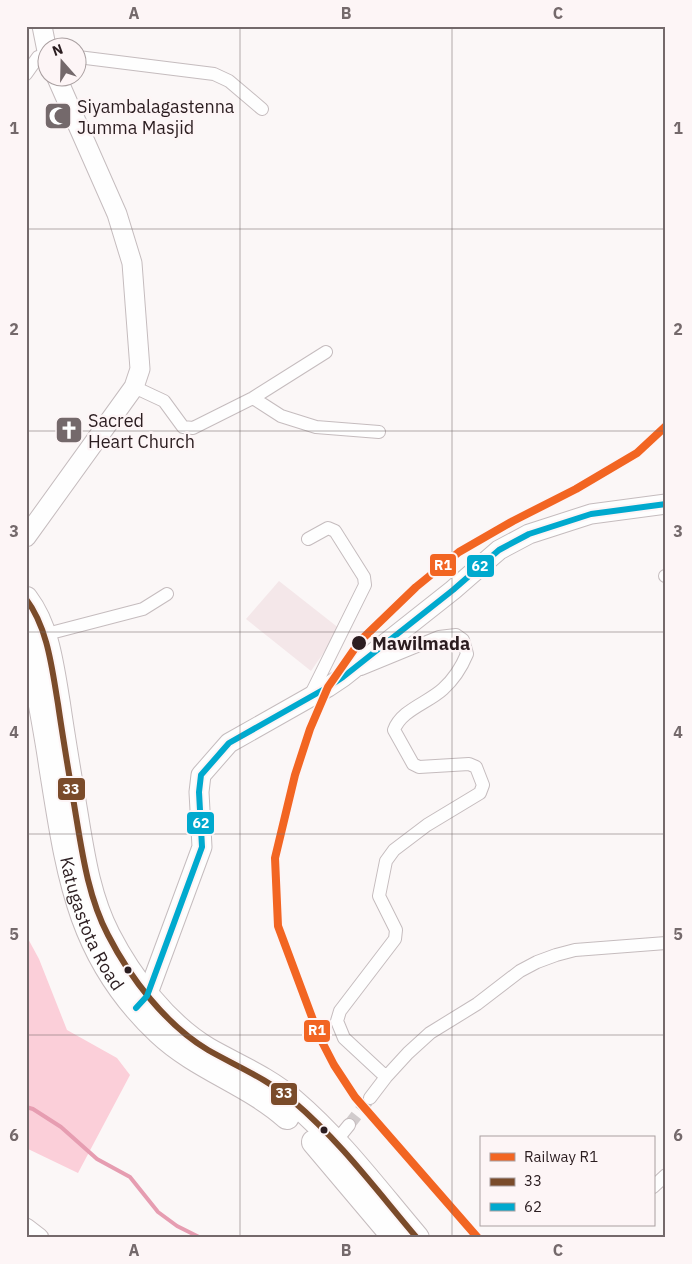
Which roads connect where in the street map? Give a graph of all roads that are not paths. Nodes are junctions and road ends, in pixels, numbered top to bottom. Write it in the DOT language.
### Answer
graph roads {
  1 [pos="38,57"];
  2 [pos="88,58"];
  3 [pos="26,74"];
  4 [pos="61,88"];
  5 [pos="262,109"];
  6 [pos="326,352"];
  7 [pos="134,386"];
  8 [pos="253,398"];
  9 [pos="379,432"];
  10 [pos="666,504"];
  11 [pos="26,537"];
  12 [pos="308,540"];
  13 [pos="167,594"];
  14 [pos="26,599"];
  15 [pos="35,635"];
  16 [pos="342,677"];
  17 [pos="308,698"];
  18 [pos="666,943"];
  19 [pos="142,1002"];
  20 [pos="386,1077"];
  21 [pos="370,1098"];
  22 [pos="336,1140"];
  23 [pos="666,1175"];
  24 [pos="654,1186"];
  25 [pos="26,1228"];
  26 [pos="39,1238"];
  27 [pos="395,1238"];
  28 [pos="417,1238"];
  1 -- 3 [label="street"];
  2 -- 5 [label="street"];
  4 -- 7 [label="street"];
  6 -- 8 [label="street"];
  7 -- 8 [label="street"];
  7 -- 11 [label="street"];
  8 -- 9 [label="street"];
  10 -- 16 [label="street"];
  12 -- 17 [label="street"];
  13 -- 15 [label="street"];
  14 -- 15 [label="highway, Katugastota Road"];
  15 -- 19 [label="highway, Katugastota Road"];
  16 -- 17 [label="street"];
  16 -- 20 [label="street"];
  17 -- 19 [label="street"];
  18 -- 20 [label="street"];
  19 -- 22 [label="highway, Katugastota Road"];
  20 -- 21 [label="street"];
  22 -- 27 [label="highway, Katugastota Road"];
  22 -- 28 [label="highway, Katugastota Road"];
  23 -- 24 [label="street"];
  25 -- 26 [label="street"];
}
